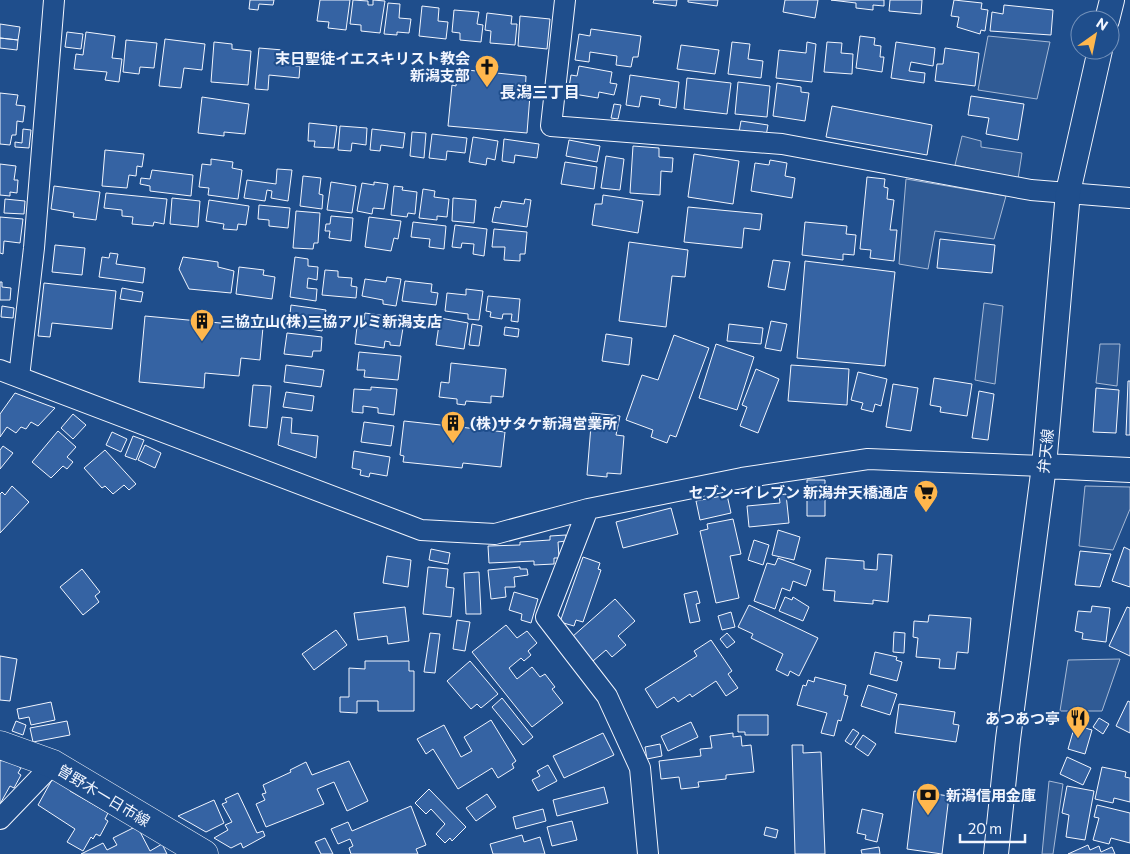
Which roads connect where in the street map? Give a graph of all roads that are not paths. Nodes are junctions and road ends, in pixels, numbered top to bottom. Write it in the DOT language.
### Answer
graph roads {
  1 [pos="54,0"];
  2 [pos="565,0"];
  3 [pos="1098,60"];
  4 [pos="1068,192"];
  5 [pos="1130,198"];
  6 [pos="0,370"];
  7 [pos="19,377"];
  8 [pos="1044,466"];
  9 [pos="1130,470"];
  10 [pos="588,509"];
  11 [pos="0,745"];
  12 [pos="53,764"];
  13 [pos="0,819"];
  14 [pos="204,854"];
  15 [pos="648,854"];
  16 [pos="996,854"];
  1 -- 7 [label="street"];
  2 -- 4 [label="street"];
  3 -- 4 [label="street, 弁天線"];
  4 -- 5 [label="street"];
  4 -- 8 [label="street, 弁天線"];
  6 -- 7 [label="street"];
  7 -- 10 [label="street"];
  8 -- 9 [label="street"];
  8 -- 10 [label="street"];
  8 -- 16 [label="street, 弁天線"];
  10 -- 15 [label="street"];
  11 -- 12 [label="main road, 曽野木一日市線"];
  12 -- 13 [label="street"];
  12 -- 14 [label="main road, 曽野木一日市線"];
}
